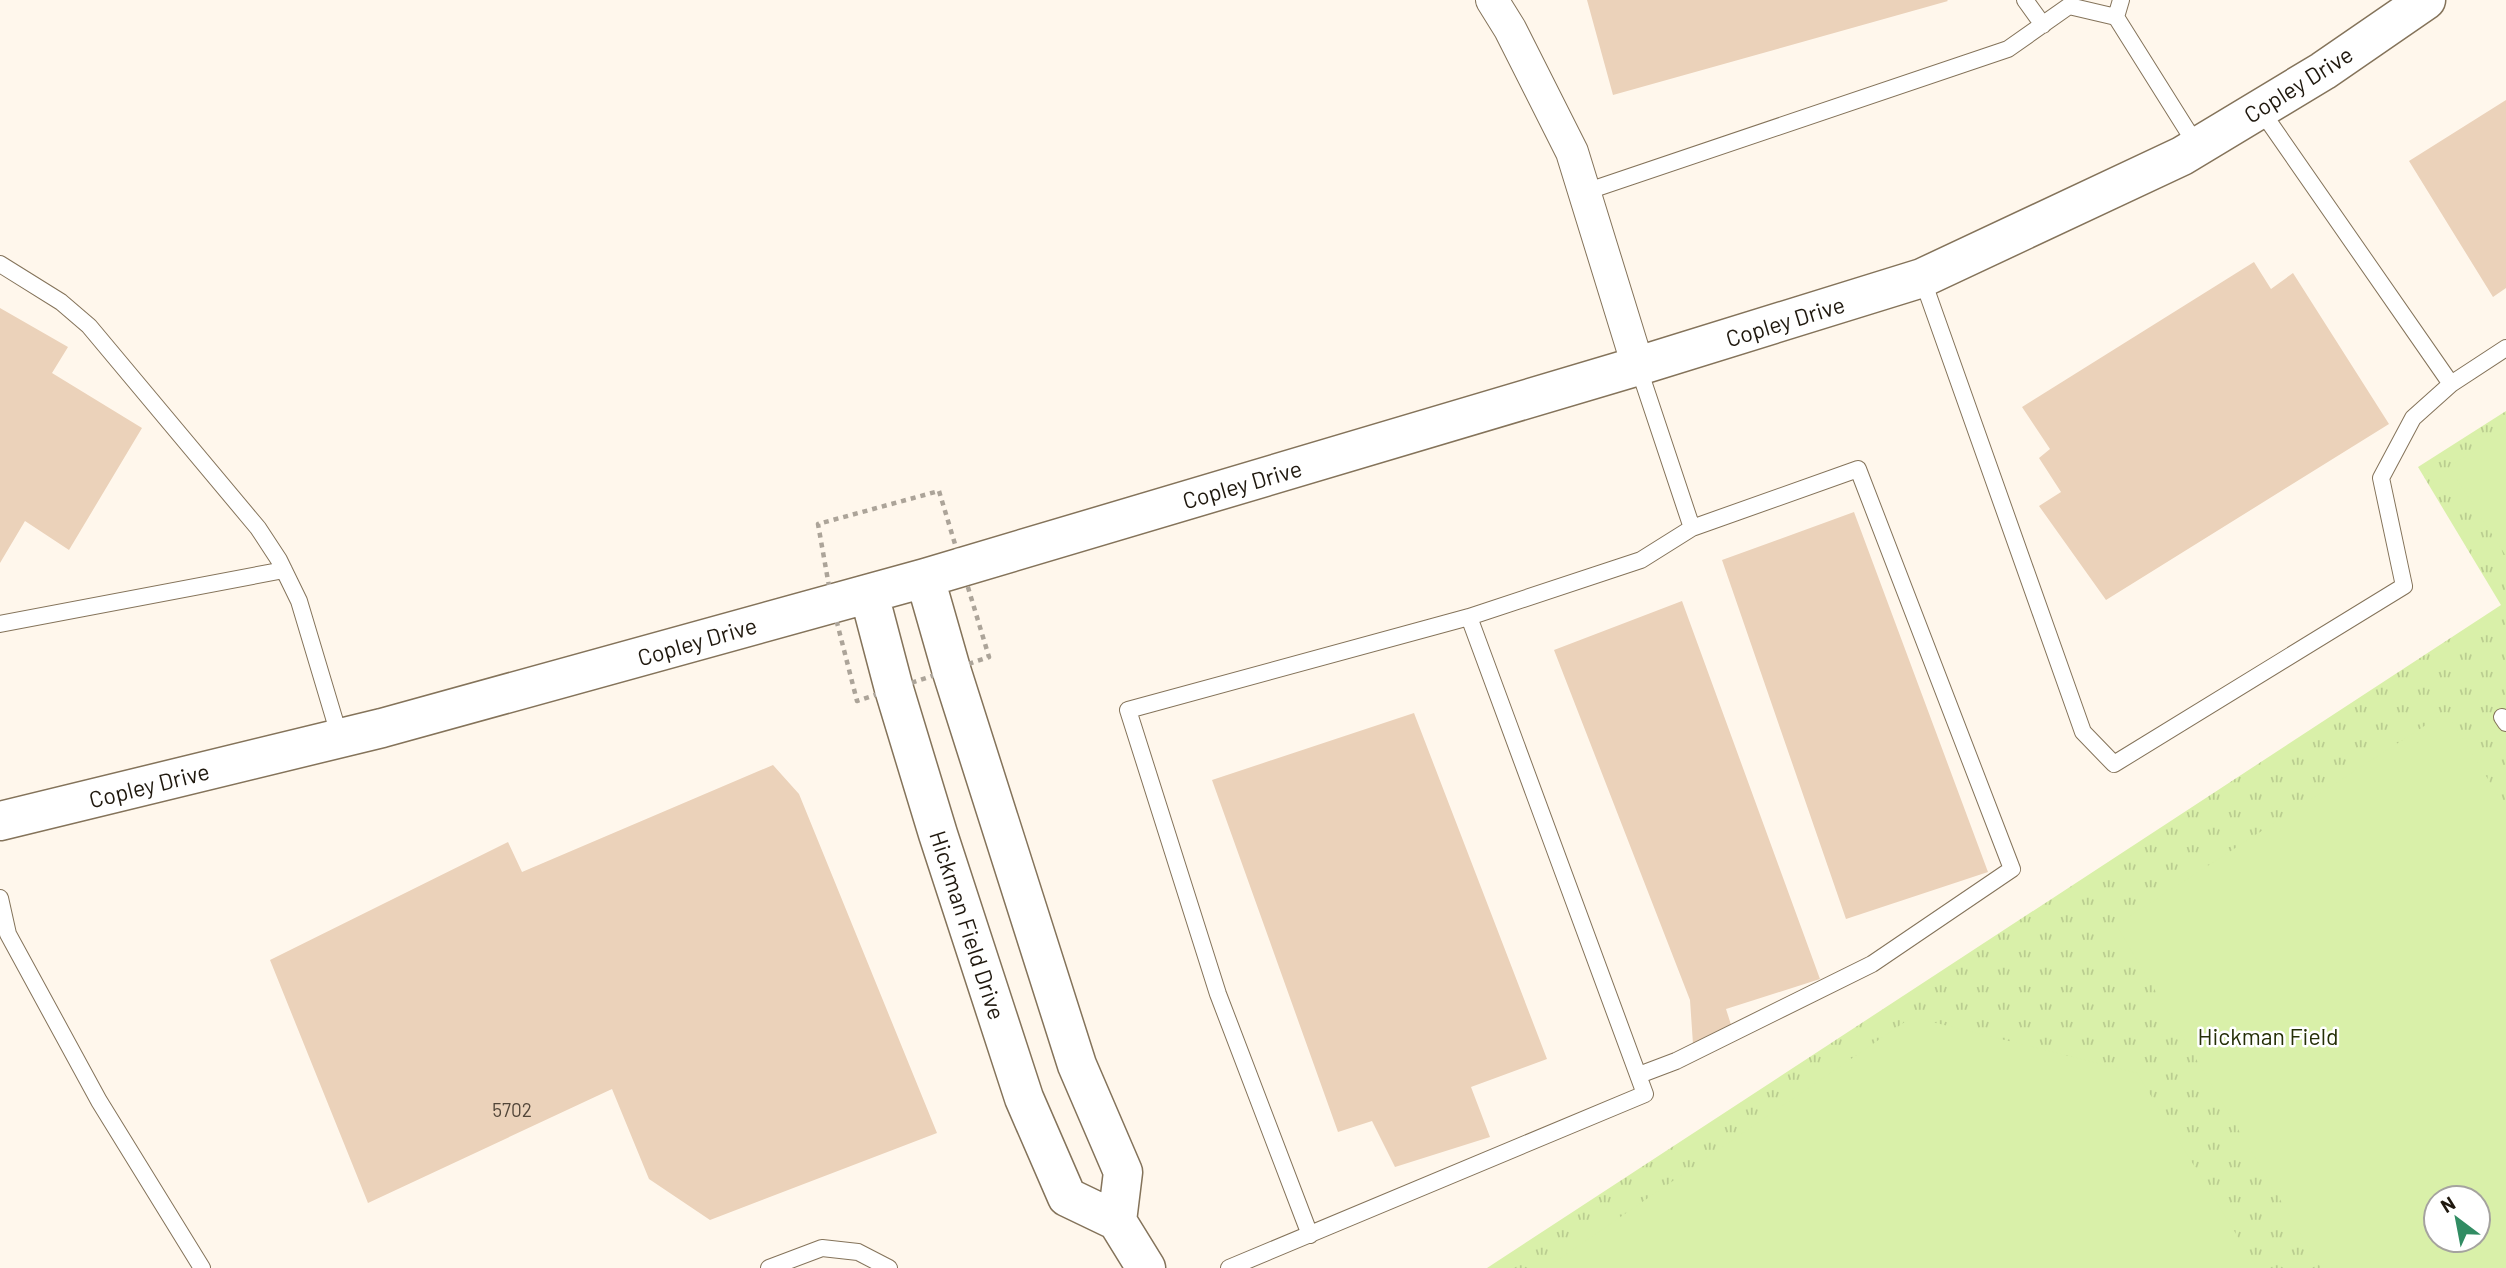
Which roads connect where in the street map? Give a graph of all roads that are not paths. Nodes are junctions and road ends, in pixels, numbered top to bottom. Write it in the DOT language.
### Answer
graph roads {
  1 [pos="1492,0"];
  2 [pos="2025,0"];
  3 [pos="2121,0"];
  4 [pos="2426,0"];
  5 [pos="2116,17"];
  6 [pos="2043,25"];
  7 [pos="2260,109"];
  8 [pos="2197,146"];
  9 [pos="1585,192"];
  10 [pos="0,264"];
  11 [pos="1922,278"];
  12 [pos="2506,348"];
  13 [pos="1638,366"];
  14 [pos="2451,384"];
  15 [pos="1692,528"];
  16 [pos="284,570"];
  17 [pos="925,578"];
  18 [pos="869,594"];
  19 [pos="1469,617"];
  20 [pos="0,624"];
  21 [pos="340,739"];
  22 [pos="0,821"];
  23 [pos="0,898"];
  24 [pos="1639,1075"];
  25 [pos="1117,1222"];
  26 [pos="1310,1236"];
  27 [pos="202,1268"];
  28 [pos="769,1268"];
  29 [pos="889,1268"];
  30 [pos="1146,1268"];
  31 [pos="1229,1268"];
  1 -- 9 [label="street"];
  2 -- 6 [label="lane"];
  3 -- 5 [label="lane"];
  4 -- 7 [label="street, Copley Drive"];
  5 -- 6 [label="lane"];
  5 -- 8 [label="lane"];
  6 -- 9 [label="lane"];
  7 -- 8 [label="street, Copley Drive"];
  7 -- 14 [label="lane"];
  8 -- 11 [label="street, Copley Drive"];
  9 -- 13 [label="street"];
  10 -- 16 [label="lane"];
  11 -- 13 [label="street, Copley Drive"];
  11 -- 14 [label="lane"];
  12 -- 14 [label="lane"];
  13 -- 15 [label="lane"];
  13 -- 17 [label="street, Copley Drive"];
  15 -- 19 [label="lane"];
  15 -- 24 [label="lane"];
  16 -- 20 [label="lane"];
  16 -- 21 [label="lane"];
  17 -- 18 [label="street, Copley Drive"];
  17 -- 25 [label="street"];
  18 -- 21 [label="street, Copley Drive"];
  18 -- 25 [label="street, Hickman Field Drive"];
  19 -- 24 [label="lane"];
  19 -- 26 [label="lane"];
  21 -- 22 [label="street, Copley Drive"];
  23 -- 27 [label="lane"];
  24 -- 26 [label="lane"];
  25 -- 30 [label="street"];
  26 -- 31 [label="lane"];
  28 -- 29 [label="lane"];
}
